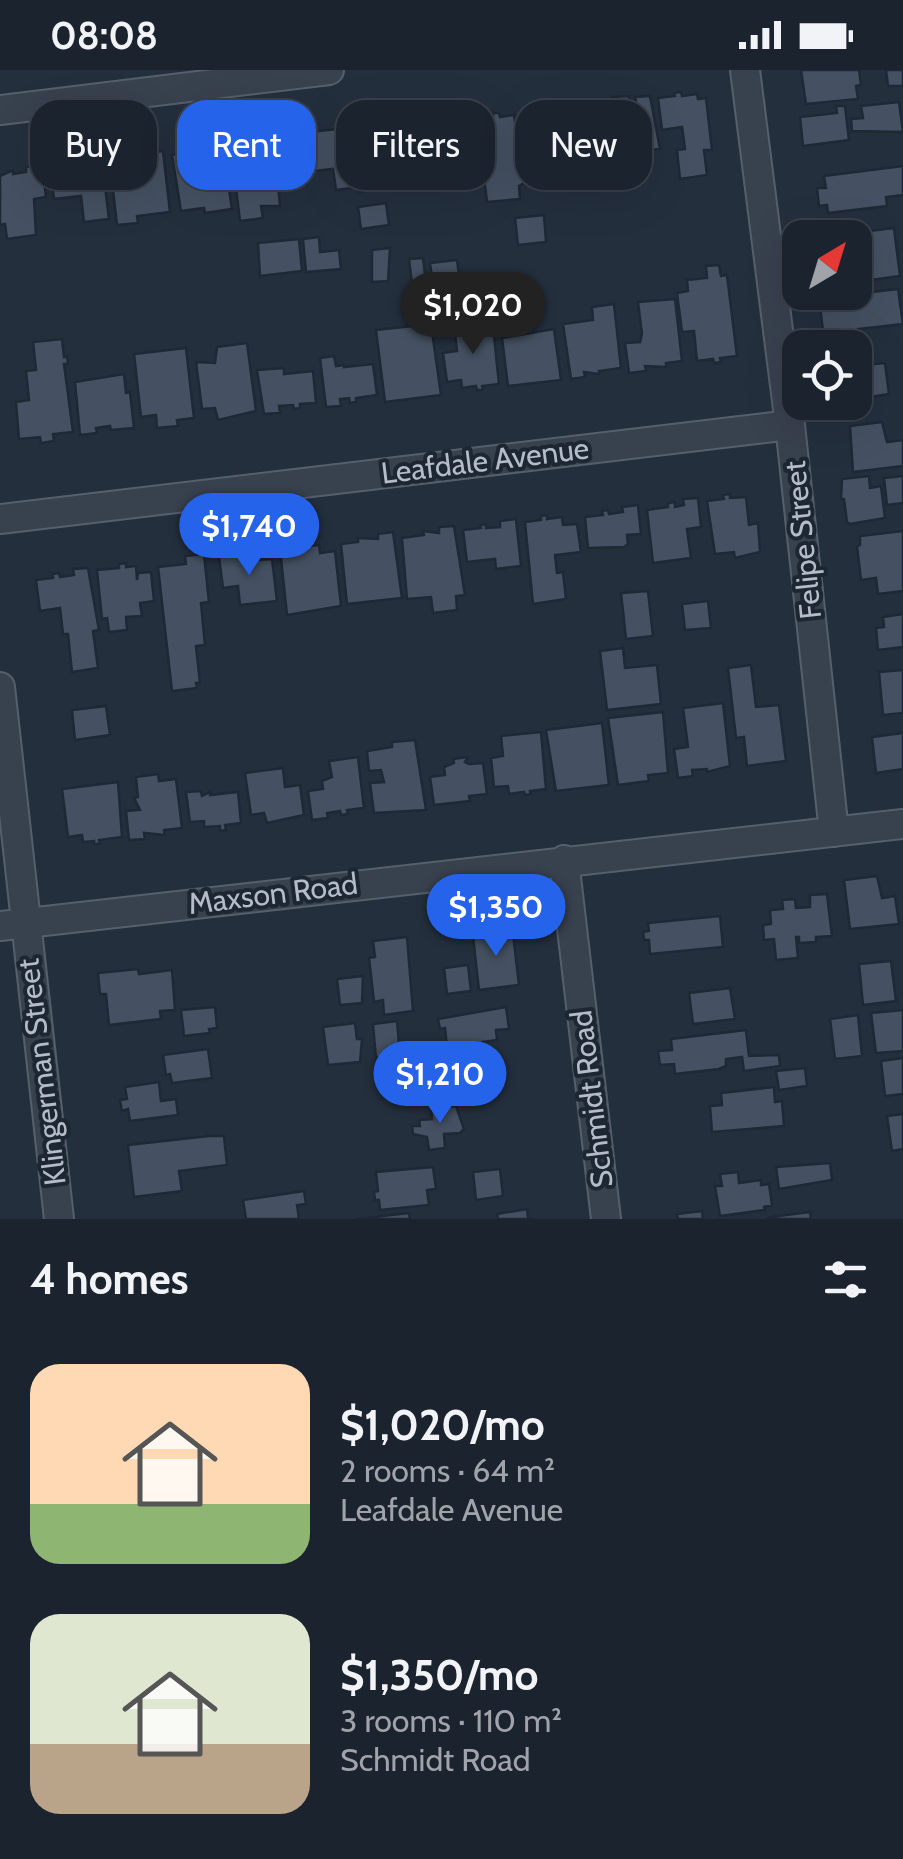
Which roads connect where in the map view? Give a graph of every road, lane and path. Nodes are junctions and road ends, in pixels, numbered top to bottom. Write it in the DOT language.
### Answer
graph roads {
  1 [pos="329,70"];
  2 [pos="745,70"];
  3 [pos="257,74"];
  4 [pos="0,110"];
  5 [pos="790,426"];
  6 [pos="0,518"];
  7 [pos="0,687"];
  8 [pos="903,824"];
  9 [pos="834,832"];
  10 [pos="564,860"];
  11 [pos="12,924"];
  12 [pos="60,1219"];
  13 [pos="606,1219"];
  1 -- 3 [label="street"];
  2 -- 5 [label="street, Felipe Street"];
  3 -- 4 [label="street"];
  5 -- 6 [label="street, Leafdale Avenue"];
  5 -- 9 [label="street, Felipe Street"];
  7 -- 11 [label="street, Klingerman Street"];
  8 -- 9 [label="street, Maxson Road"];
  9 -- 10 [label="street, Maxson Road"];
  10 -- 11 [label="street, Maxson Road"];
  10 -- 13 [label="street, Schmidt Road"];
  11 -- 12 [label="street, Klingerman Street"];
}
